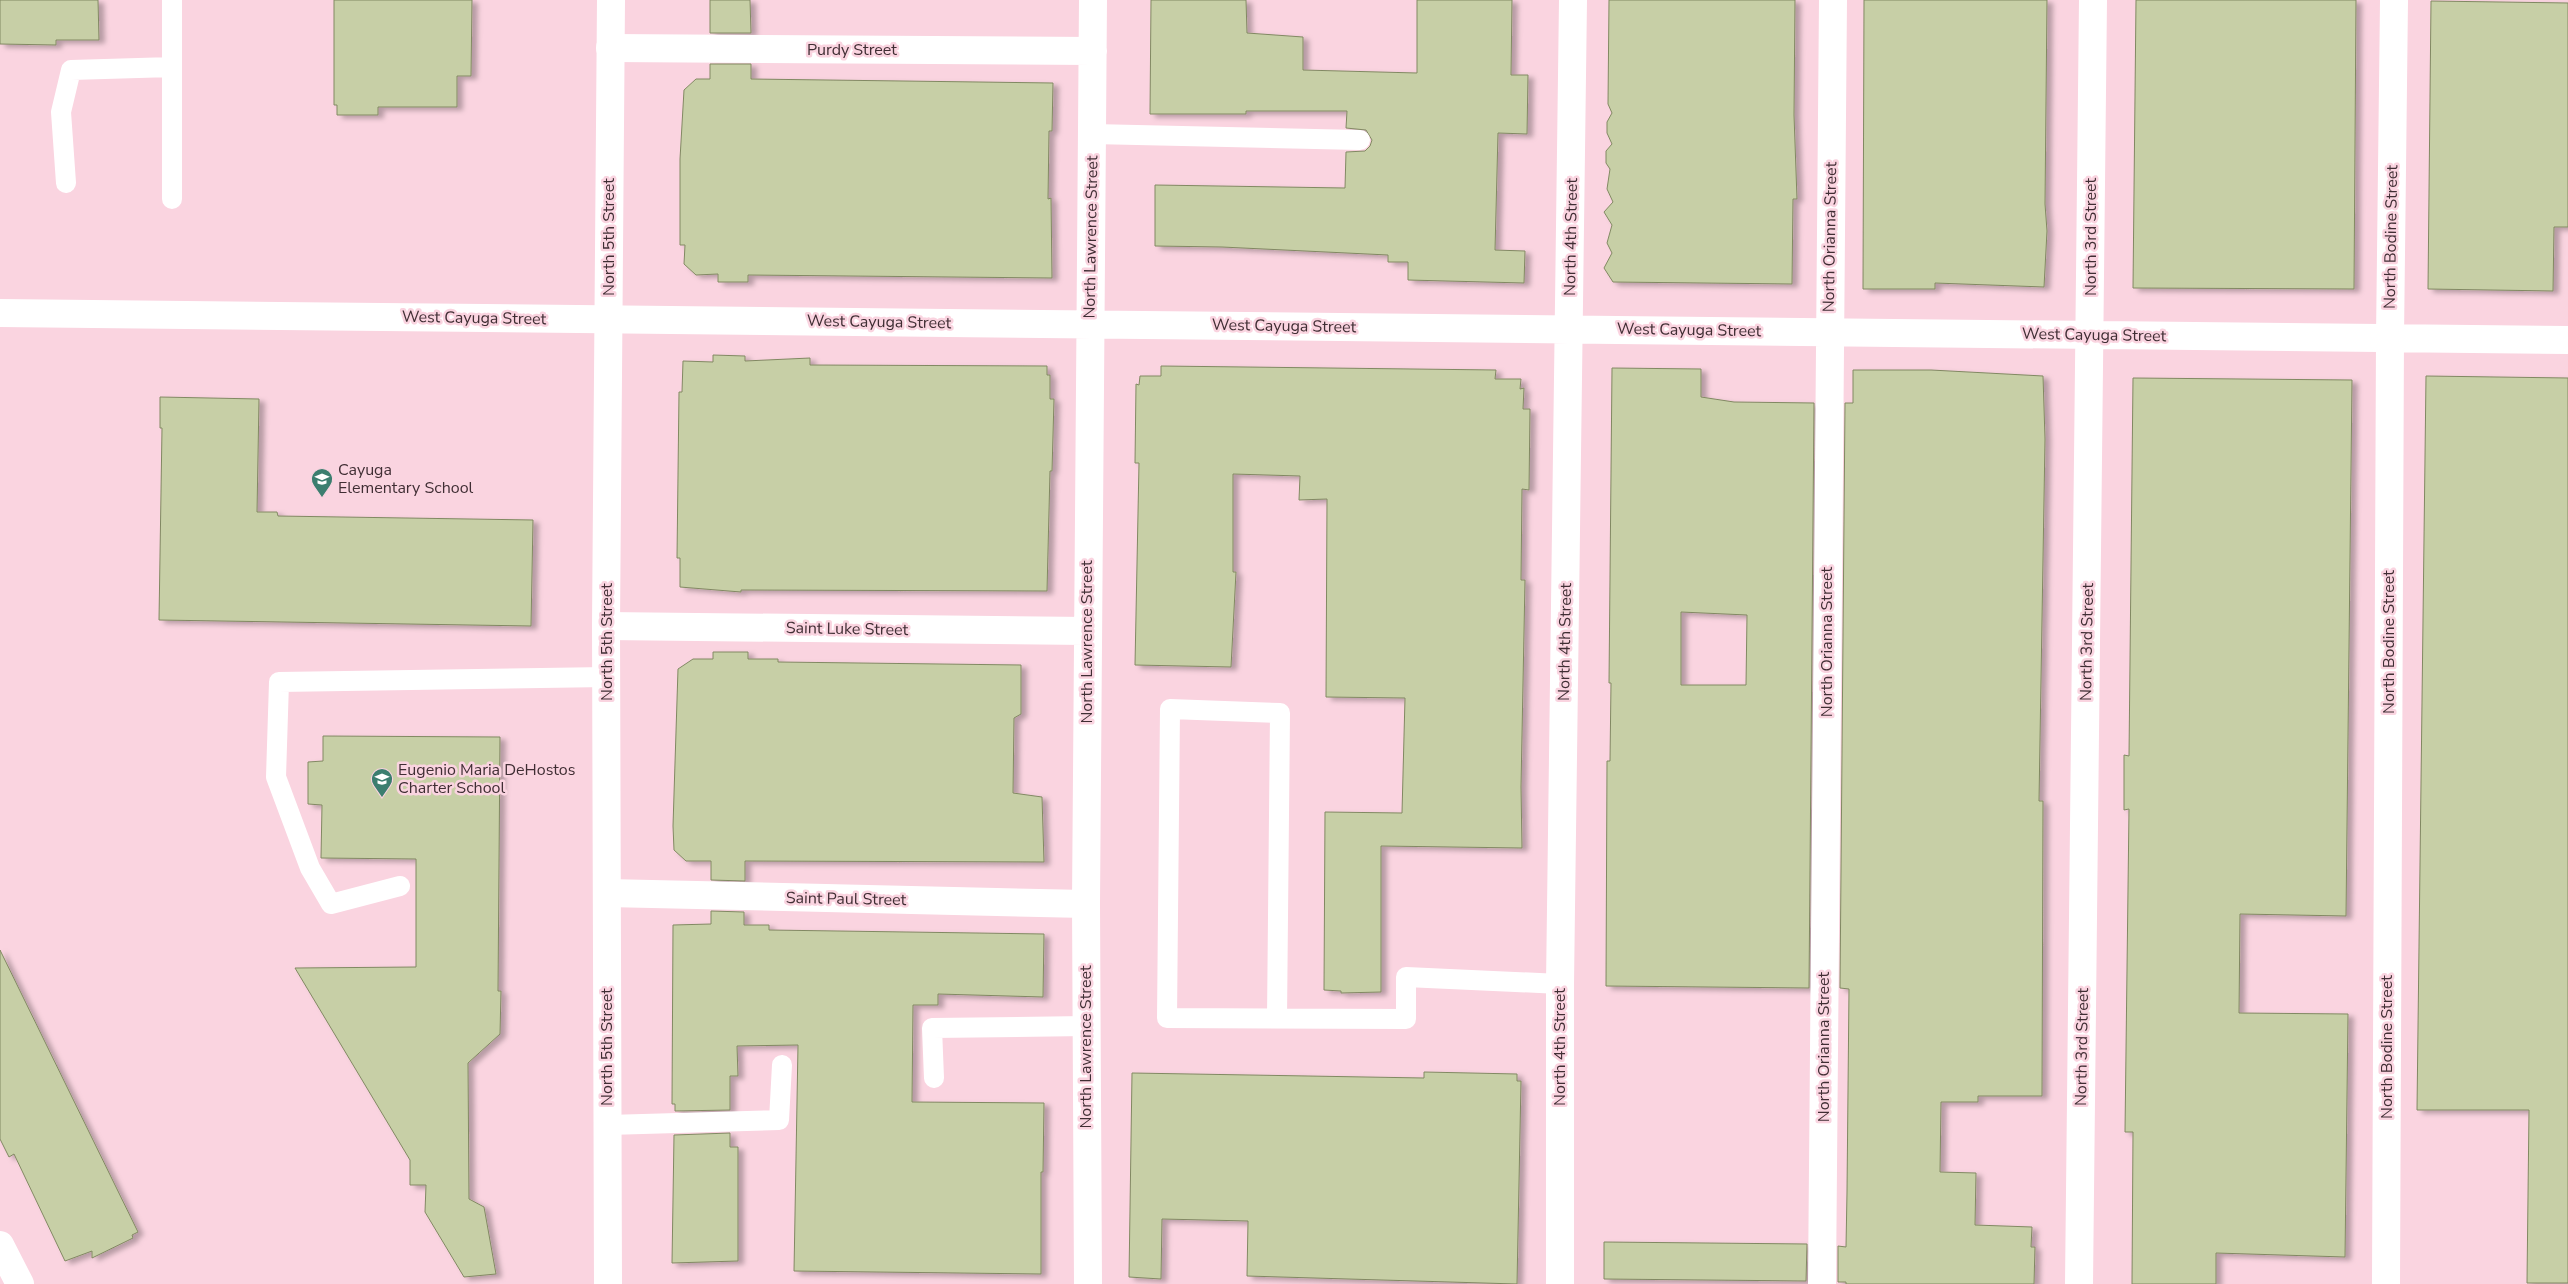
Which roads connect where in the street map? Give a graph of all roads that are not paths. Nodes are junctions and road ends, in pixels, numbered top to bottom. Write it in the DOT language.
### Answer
graph roads {
  1 [pos="172,0"];
  2 [pos="611,0"];
  3 [pos="1093,0"];
  4 [pos="1573,0"];
  5 [pos="1833,0"];
  6 [pos="2093,0"];
  7 [pos="2394,0"];
  8 [pos="610,48"];
  9 [pos="1093,51"];
  10 [pos="172,67"];
  11 [pos="1092,134"];
  12 [pos="1360,140"];
  13 [pos="66,183"];
  14 [pos="172,200"];
  15 [pos="6,313"];
  16 [pos="608,319"];
  17 [pos="1090,324"];
  18 [pos="1570,329"];
  19 [pos="1829,332"];
  20 [pos="2090,335"];
  21 [pos="2390,338"];
  22 [pos="2568,340"];
  23 [pos="606,626"];
  24 [pos="1087,632"];
  25 [pos="606,677"];
  26 [pos="400,886"];
  27 [pos="607,893"];
  28 [pos="1086,904"];
  29 [pos="1560,984"];
  30 [pos="1277,1018"];
  31 [pos="1086,1026"];
  32 [pos="782,1065"];
  33 [pos="934,1078"];
  34 [pos="608,1125"];
  35 [pos="0,1245"];
  36 [pos="20,1284"];
  37 [pos="608,1284"];
  38 [pos="1088,1284"];
  39 [pos="1560,1284"];
  40 [pos="1822,1284"];
  41 [pos="2079,1284"];
  42 [pos="2386,1284"];
  1 -- 10 [label="lane"];
  2 -- 8 [label="street, North 5th Street"];
  3 -- 9 [label="street, North Lawrence Street"];
  4 -- 18 [label="street, North 4th Street"];
  5 -- 19 [label="street, North Orianna Street"];
  6 -- 20 [label="street, North 3rd Street"];
  7 -- 21 [label="street, North Bodine Street"];
  8 -- 9 [label="street, Purdy Street"];
  8 -- 16 [label="street, North 5th Street"];
  9 -- 11 [label="street, North Lawrence Street"];
  10 -- 13 [label="lane"];
  10 -- 14 [label="lane"];
  11 -- 12 [label="lane"];
  11 -- 17 [label="street, North Lawrence Street"];
  15 -- 16 [label="street, West Cayuga Street"];
  16 -- 17 [label="street, West Cayuga Street"];
  16 -- 23 [label="street, North 5th Street"];
  17 -- 18 [label="street, West Cayuga Street"];
  17 -- 24 [label="street, North Lawrence Street"];
  18 -- 19 [label="street, West Cayuga Street"];
  18 -- 29 [label="street, North 4th Street"];
  19 -- 20 [label="street, West Cayuga Street"];
  19 -- 40 [label="street, North Orianna Street"];
  20 -- 21 [label="street, West Cayuga Street"];
  20 -- 41 [label="street, North 3rd Street"];
  21 -- 22 [label="street, West Cayuga Street"];
  21 -- 42 [label="street, North Bodine Street"];
  23 -- 24 [label="street, Saint Luke Street"];
  23 -- 25 [label="street, North 5th Street"];
  24 -- 28 [label="street, North Lawrence Street"];
  25 -- 26 [label="lane"];
  25 -- 27 [label="street, North 5th Street"];
  27 -- 28 [label="street, Saint Paul Street"];
  27 -- 34 [label="street, North 5th Street"];
  28 -- 31 [label="street, North Lawrence Street"];
  29 -- 30 [label="lane"];
  29 -- 39 [label="street, North 4th Street"];
  30 -- 30 [label="lane"];
  31 -- 33 [label="lane"];
  31 -- 38 [label="street, North Lawrence Street"];
  32 -- 34 [label="lane"];
  34 -- 37 [label="street, North 5th Street"];
  35 -- 36 [label="street"];
}
